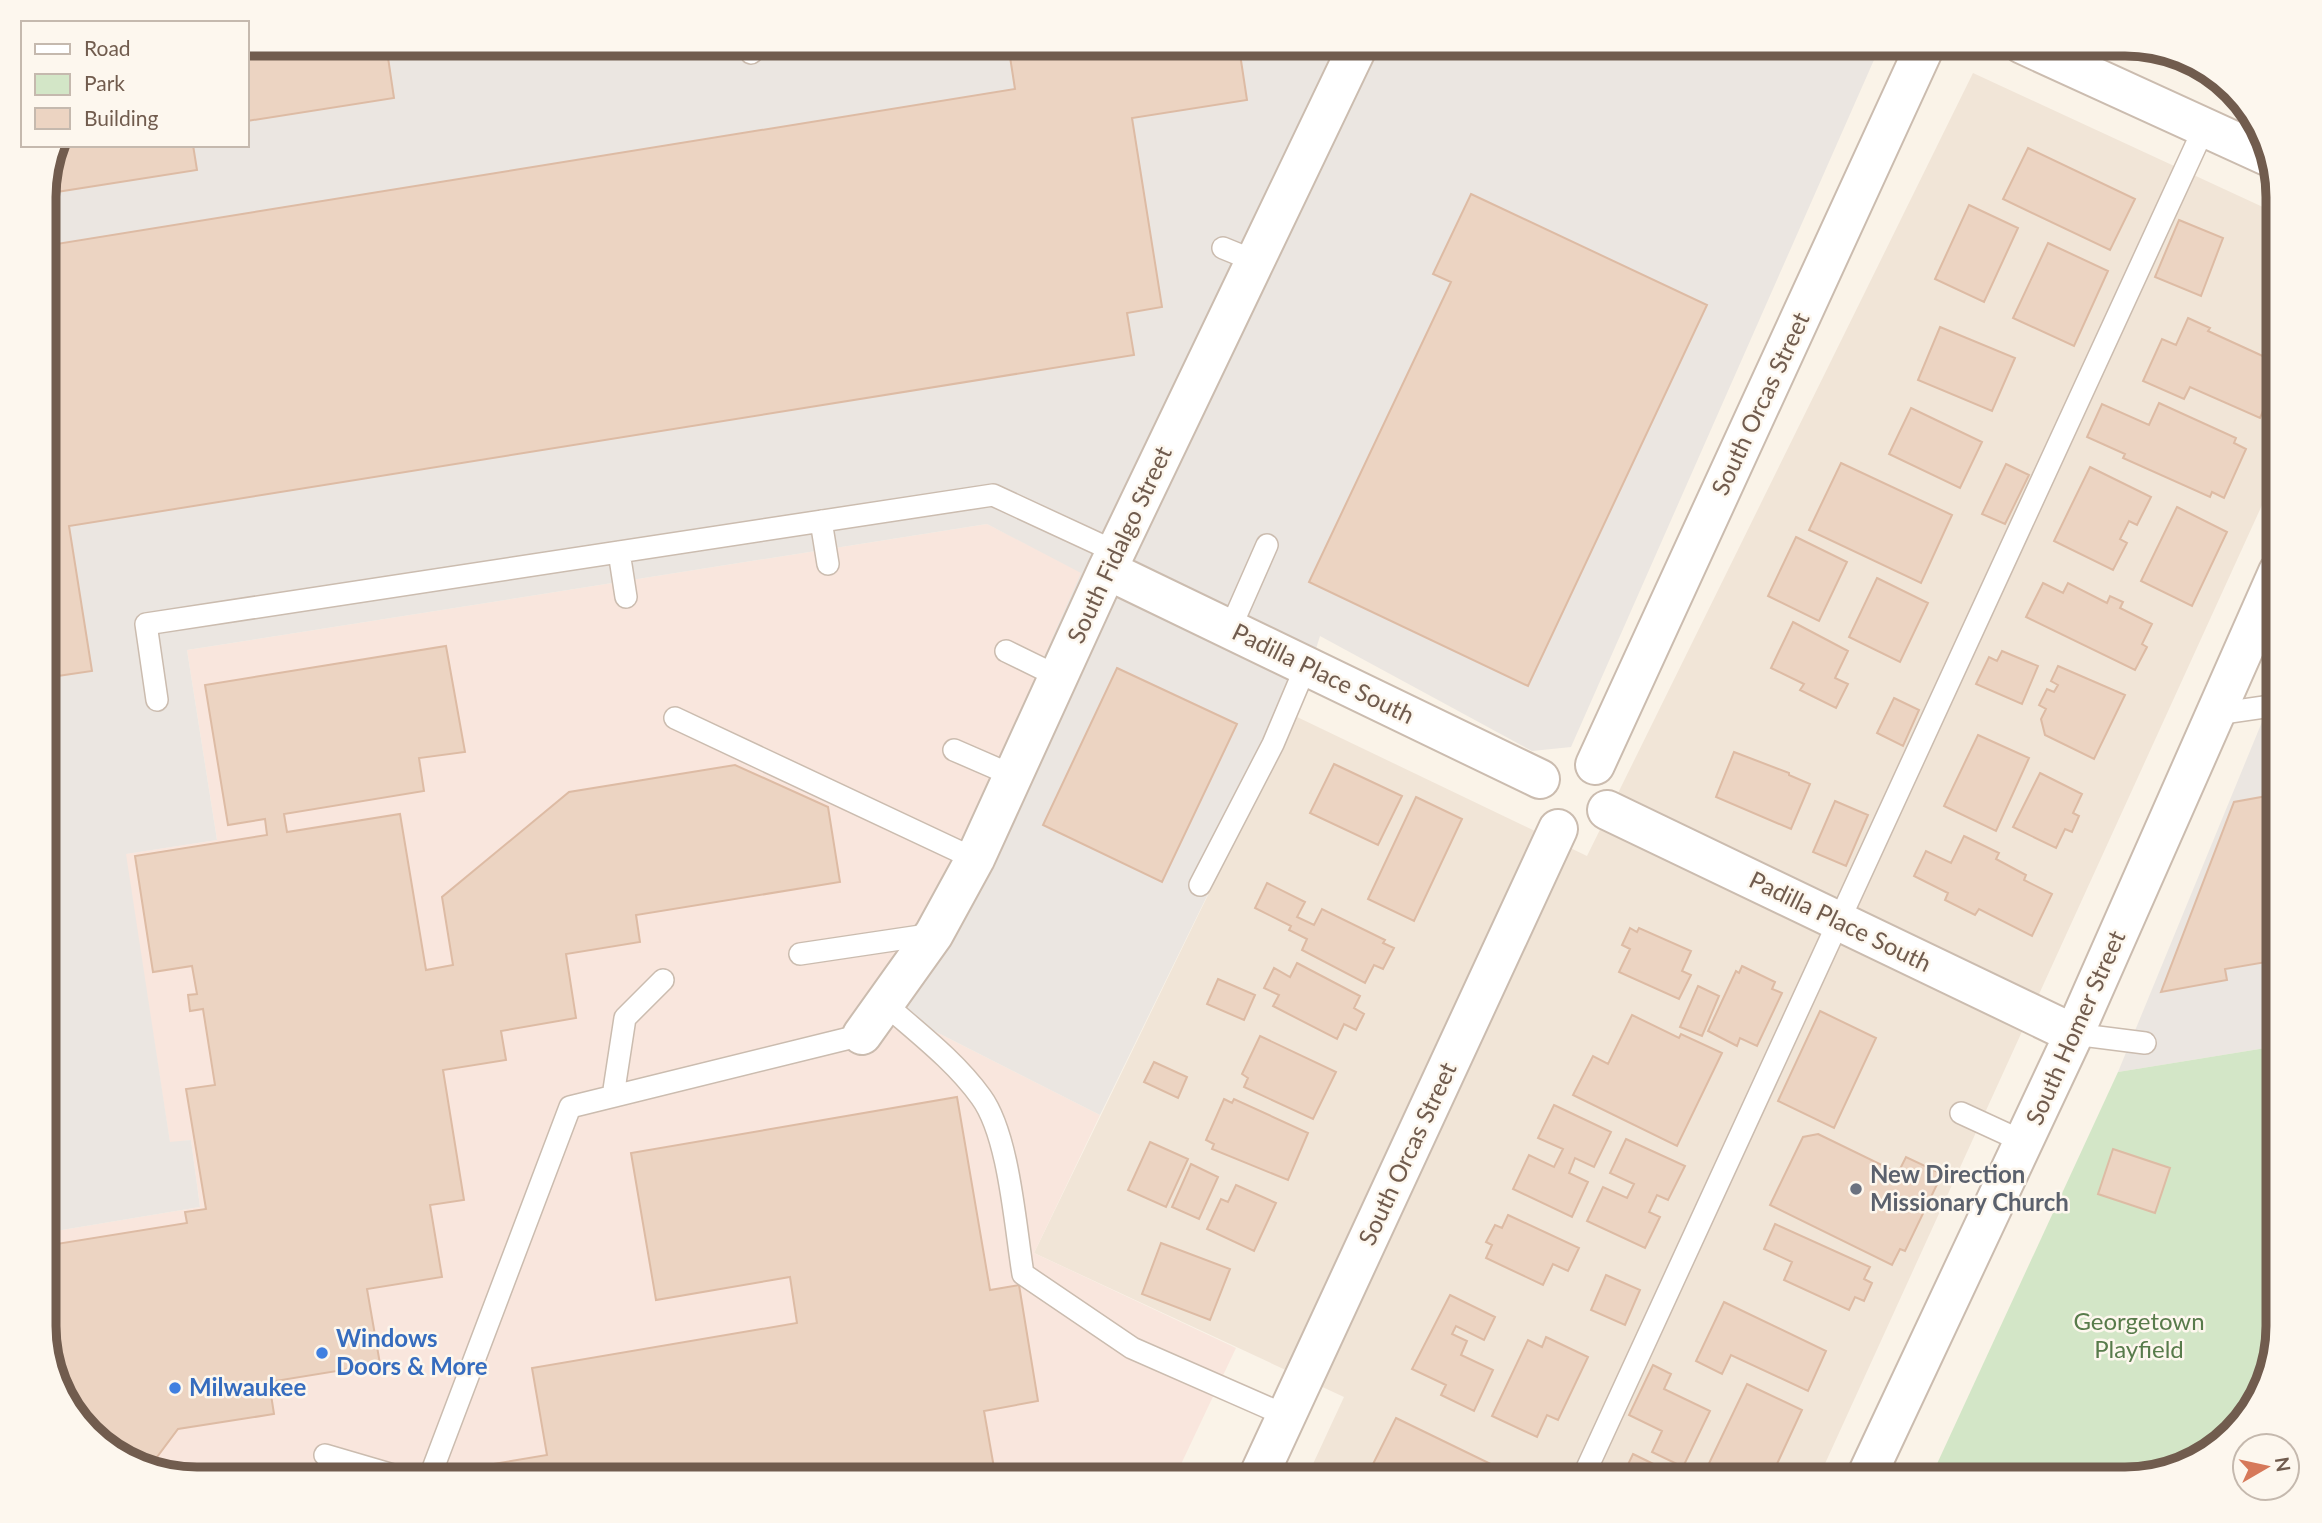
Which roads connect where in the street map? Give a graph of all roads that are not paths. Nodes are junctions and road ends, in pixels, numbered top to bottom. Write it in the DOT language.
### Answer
graph roads {
  1 [pos="1352,56"];
  2 [pos="1920,56"];
  3 [pos="2048,56"];
  4 [pos="2204,128"];
  5 [pos="2258,152"];
  6 [pos="821,521"];
  7 [pos="1267,545"];
  8 [pos="619,552"];
  9 [pos="1111,561"];
  10 [pos="828,564"];
  11 [pos="626,597"];
  12 [pos="2266,599"];
  13 [pos="1230,629"];
  14 [pos="1006,651"];
  15 [pos="1306,666"];
  16 [pos="1059,677"];
  17 [pos="157,700"];
  18 [pos="2266,707"];
  19 [pos="2216,714"];
  20 [pos="675,718"];
  21 [pos="954,750"];
  22 [pos="1595,765"];
  23 [pos="1014,776"];
  24 [pos="1540,779"];
  25 [pos="1607,810"];
  26 [pos="1558,829"];
  27 [pos="975,859"];
  28 [pos="1200,885"];
  29 [pos="1840,922"];
  30 [pos="934,934"];
  31 [pos="800,954"];
  32 [pos="663,980"];
  33 [pos="885,1004"];
  34 [pos="2074,1034"];
  35 [pos="862,1035"];
  36 [pos="2145,1043"];
  37 [pos="613,1096"];
  38 [pos="1961,1113"];
  39 [pos="2024,1142"];
  40 [pos="1287,1416"];
  41 [pos="325,1455"];
  42 [pos="366,1467"];
  43 [pos="434,1467"];
  44 [pos="1263,1467"];
  45 [pos="1588,1467"];
  46 [pos="1871,1467"];
  1 -- 9 [label="street, South Fidalgo Street"];
  2 -- 22 [label="street, South Orcas Street"];
  3 -- 4 [label="street"];
  4 -- 5 [label="street"];
  4 -- 29 [label="lane"];
  6 -- 8 [label="lane"];
  6 -- 9 [label="lane"];
  6 -- 10 [label="lane"];
  7 -- 13 [label="lane"];
  8 -- 11 [label="lane"];
  8 -- 17 [label="lane"];
  9 -- 13 [label="street, Padilla Place South"];
  9 -- 16 [label="street, South Fidalgo Street"];
  12 -- 19 [label="street, South Homer Street"];
  13 -- 15 [label="street, Padilla Place South"];
  14 -- 16 [label="lane"];
  15 -- 24 [label="street, Padilla Place South"];
  15 -- 28 [label="lane"];
  16 -- 23 [label="street, South Fidalgo Street"];
  18 -- 19 [label="lane"];
  19 -- 34 [label="street, South Homer Street"];
  20 -- 27 [label="lane"];
  21 -- 23 [label="lane"];
  22 -- 24 [label="street"];
  22 -- 25 [label="street"];
  23 -- 27 [label="street, South Fidalgo Street"];
  24 -- 26 [label="street"];
  25 -- 26 [label="street"];
  25 -- 29 [label="street, Padilla Place South"];
  26 -- 40 [label="street, South Orcas Street"];
  27 -- 30 [label="street, South Fidalgo Street"];
  29 -- 34 [label="street, Padilla Place South"];
  29 -- 45 [label="lane"];
  30 -- 31 [label="lane"];
  30 -- 33 [label="street, South Fidalgo Street"];
  32 -- 37 [label="lane"];
  33 -- 35 [label="street, South Fidalgo Street"];
  33 -- 40 [label="lane"];
  34 -- 36 [label="lane"];
  34 -- 39 [label="street, South Homer Street"];
  35 -- 37 [label="lane"];
  37 -- 43 [label="lane"];
  38 -- 39 [label="lane"];
  39 -- 46 [label="street, South Homer Street"];
  40 -- 44 [label="street, South Orcas Street"];
  41 -- 42 [label="lane"];
}
